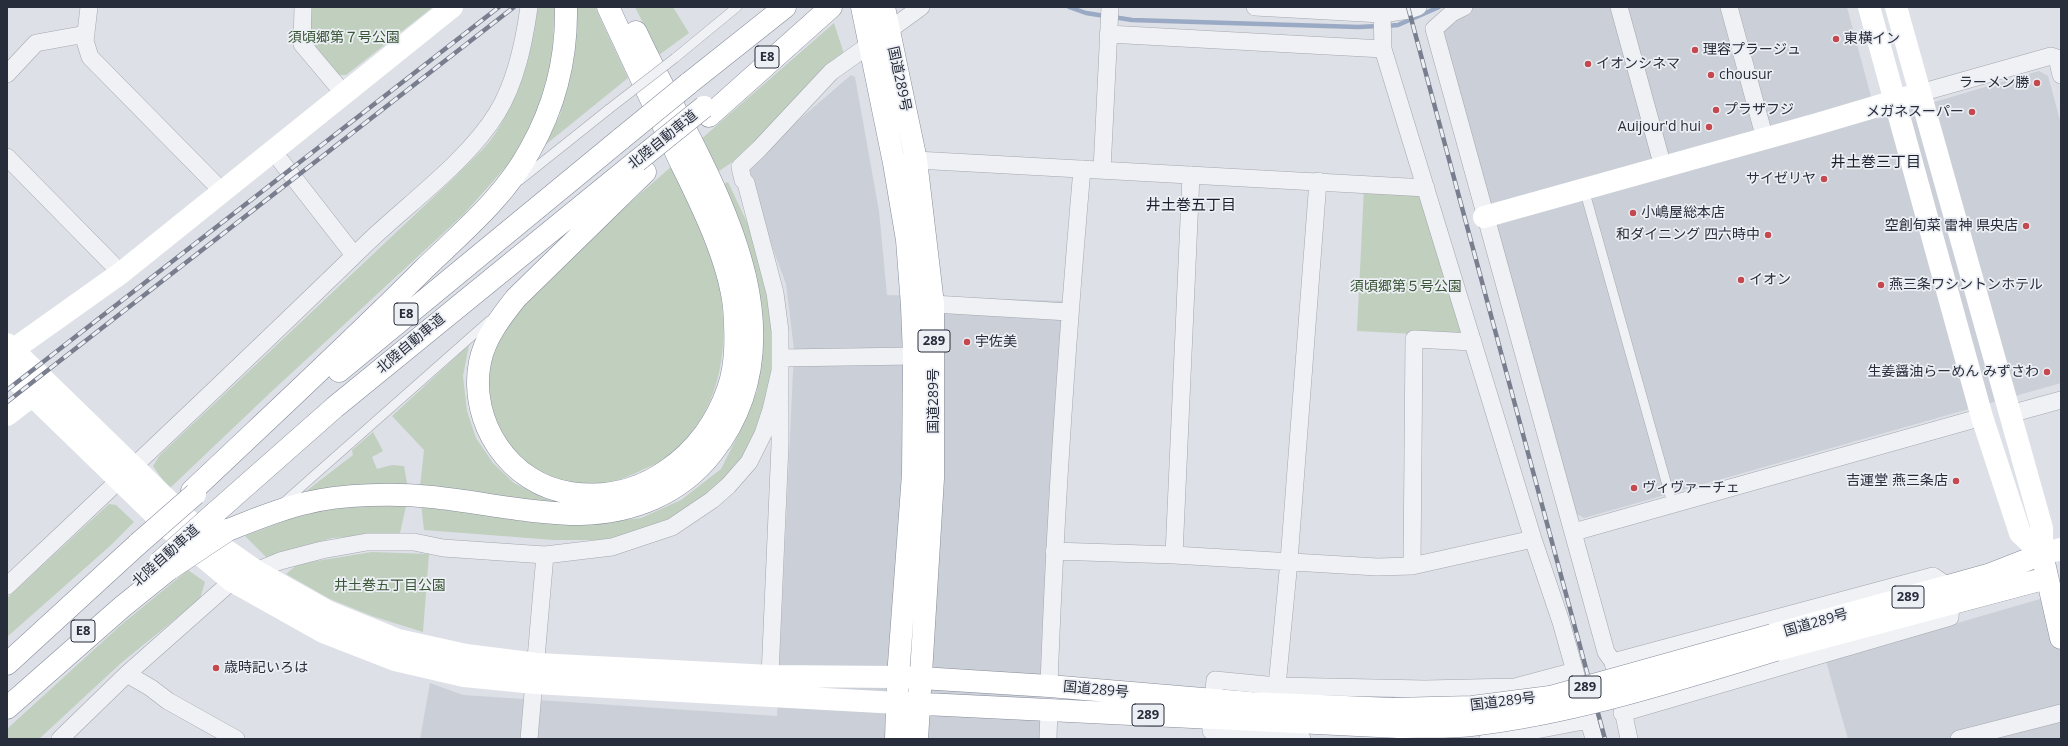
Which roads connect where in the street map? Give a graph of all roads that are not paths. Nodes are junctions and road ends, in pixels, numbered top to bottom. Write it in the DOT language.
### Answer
graph roads {
  1 [pos="89,7"];
  2 [pos="303,7"];
  3 [pos="452,7"];
  4 [pos="529,7"];
  5 [pos="566,7"];
  6 [pos="608,7"];
  7 [pos="625,7"];
  8 [pos="737,7"];
  9 [pos="785,7"];
  10 [pos="830,7"];
  11 [pos="862,7"];
  12 [pos="884,7"];
  13 [pos="921,7"];
  14 [pos="1255,7"];
  15 [pos="1418,7"];
  16 [pos="1619,7"];
  17 [pos="1729,7"];
  18 [pos="1869,7"];
  19 [pos="1896,7"];
  20 [pos="1455,9"];
  21 [pos="1381,14"];
  22 [pos="1109,19"];
  23 [pos="888,31"];
  24 [pos="86,34"];
  25 [pos="869,45"];
  26 [pos="1382,45"];
  27 [pos="7,74"];
  28 [pos="2061,75"];
  29 [pos="1920,93"];
  30 [pos="344,94"];
  31 [pos="1895,101"];
  32 [pos="1765,139"];
  33 [pos="273,151"];
  34 [pos="7,157"];
  35 [pos="916,160"];
  36 [pos="894,163"];
  37 [pos="641,167"];
  38 [pos="1663,167"];
  39 [pos="1082,169"];
  40 [pos="1102,170"];
  41 [pos="1190,175"];
  42 [pos="1318,181"];
  43 [pos="1426,188"];
  44 [pos="1584,188"];
  45 [pos="222,191"];
  46 [pos="489,204"];
  47 [pos="1484,217"];
  48 [pos="354,255"];
  49 [pos="122,273"];
  50 [pos="516,298"];
  51 [pos="933,304"];
  52 [pos="1069,312"];
  53 [pos="1473,342"];
  54 [pos="9,349"];
  55 [pos="914,356"];
  56 [pos="781,365"];
  57 [pos="7,371"];
  58 [pos="33,395"];
  59 [pos="2061,400"];
  60 [pos="2010,414"];
  61 [pos="7,415"];
  62 [pos="1982,417"];
  63 [pos="127,473"];
  64 [pos="193,492"];
  65 [pos="1672,503"];
  66 [pos="273,512"];
  67 [pos="1574,532"];
  68 [pos="1533,539"];
  69 [pos="1054,551"];
  70 [pos="2051,552"];
  71 [pos="545,555"];
  72 [pos="1174,555"];
  73 [pos="1289,561"];
  74 [pos="164,566"];
  75 [pos="1412,566"];
  76 [pos="256,571"];
  77 [pos="2054,576"];
  78 [pos="232,581"];
  79 [pos="7,586"];
  80 [pos="1949,595"];
  81 [pos="2061,638"];
  82 [pos="1613,662"];
  83 [pos="7,664"];
  84 [pos="1575,671"];
  85 [pos="536,673"];
  86 [pos="127,674"];
  87 [pos="770,676"];
  88 [pos="898,677"];
  89 [pos="920,678"];
  90 [pos="1049,686"];
  91 [pos="1277,686"];
  92 [pos="7,700"];
  93 [pos="909,703"];
  94 [pos="7,708"];
  95 [pos="1212,709"];
  96 [pos="1049,710"];
  97 [pos="1622,713"];
  98 [pos="2061,713"];
  99 [pos="1589,720"];
  100 [pos="60,739"];
  101 [pos="236,739"];
  102 [pos="529,739"];
  103 [pos="896,739"];
  104 [pos="917,739"];
  105 [pos="1048,739"];
  106 [pos="1302,739"];
  107 [pos="1488,739"];
  108 [pos="1594,739"];
  109 [pos="1629,739"];
  110 [pos="1959,739"];
  1 -- 24 [label="street"];
  2 -- 30 [label="street"];
  3 -- 30 [label="main road"];
  4 -- 48 [label="street"];
  5 -- 46 [label="main road"];
  6 -- 50 [label="main road"];
  7 -- 66 [label="main road"];
  8 -- 46 [label="lane, bridge"];
  9 -- 64 [label="main road, 北陸自動車道 / E8, bridge"];
  10 -- 37 [label="main road"];
  11 -- 25 [label="main road, 国道289号 / 289"];
  12 -- 23 [label="main road, 国道289号 / 289"];
  13 -- 23 [label="street"];
  14 -- 21 [label="street"];
  15 -- 21 [label="street"];
  16 -- 38 [label="street"];
  17 -- 32 [label="street"];
  18 -- 31 [label="main road"];
  19 -- 29 [label="main road"];
  20 -- 47 [label="street"];
  21 -- 26 [label="street"];
  22 -- 26 [label="street"];
  22 -- 40 [label="street"];
  23 -- 35 [label="main road, 国道289号 / 289"];
  24 -- 27 [label="street"];
  24 -- 45 [label="street"];
  25 -- 36 [label="main road, 国道289号 / 289"];
  25 -- 56 [label="street"];
  26 -- 43 [label="street"];
  28 -- 29 [label="street"];
  29 -- 31 [label="main road"];
  29 -- 60 [label="main road"];
  30 -- 33 [label="main road"];
  31 -- 32 [label="main road"];
  31 -- 62 [label="main road"];
  32 -- 38 [label="main road"];
  33 -- 45 [label="main road"];
  33 -- 48 [label="street"];
  34 -- 49 [label="street"];
  35 -- 36 [label="street"];
  35 -- 39 [label="street"];
  35 -- 51 [label="main road, 国道289号 / 289"];
  36 -- 55 [label="main road, 国道289号 / 289"];
  37 -- 50 [label="main road"];
  37 -- 74 [label="main road, 北陸自動車道 / E8, bridge"];
  38 -- 44 [label="main road"];
  39 -- 40 [label="street"];
  39 -- 52 [label="street"];
  40 -- 41 [label="street"];
  41 -- 42 [label="street"];
  41 -- 72 [label="street"];
  42 -- 43 [label="street"];
  42 -- 73 [label="street"];
  43 -- 53 [label="street"];
  44 -- 47 [label="main road"];
  44 -- 65 [label="lane"];
  45 -- 49 [label="main road"];
  46 -- 64 [label="main road"];
  47 -- 67 [label="street"];
  48 -- 63 [label="street"];
  49 -- 54 [label="main road"];
  50 -- 66 [label="lane"];
  51 -- 52 [label="street"];
  51 -- 89 [label="main road, 国道289号 / 289"];
  52 -- 69 [label="street"];
  53 -- 68 [label="street"];
  53 -- 75 [label="street"];
  54 -- 63 [label="main road"];
  55 -- 56 [label="street"];
  55 -- 88 [label="main road, 国道289号 / 289"];
  56 -- 71 [label="street"];
  56 -- 87 [label="street"];
  57 -- 58 [label="main road"];
  58 -- 61 [label="main road"];
  58 -- 63 [label="main road"];
  59 -- 60 [label="street"];
  60 -- 70 [label="main road"];
  62 -- 65 [label="street"];
  62 -- 70 [label="main road"];
  63 -- 76 [label="main road"];
  63 -- 78 [label="main road"];
  63 -- 79 [label="street"];
  64 -- 83 [label="main road, 北陸自動車道 / E8, bridge"];
  65 -- 67 [label="street"];
  66 -- 74 [label="main road, bridge"];
  67 -- 82 [label="street"];
  68 -- 75 [label="street"];
  68 -- 84 [label="street"];
  69 -- 72 [label="street"];
  69 -- 90 [label="street"];
  70 -- 77 [label="main road"];
  70 -- 80 [label="main road, 国道289号 / 289"];
  71 -- 76 [label="street"];
  71 -- 85 [label="street"];
  72 -- 73 [label="street"];
  73 -- 75 [label="street"];
  73 -- 91 [label="street"];
  74 -- 92 [label="main road, 北陸自動車道 / E8"];
  74 -- 94 [label="main road"];
  76 -- 78 [label="street"];
  76 -- 85 [label="main road"];
  77 -- 80 [label="main road, 国道289号 / 289"];
  77 -- 81 [label="main road"];
  78 -- 85 [label="main road"];
  78 -- 86 [label="street"];
  80 -- 82 [label="street"];
  80 -- 95 [label="main road, 国道289号 / 289, bridge"];
  80 -- 97 [label="street"];
  82 -- 97 [label="street"];
  84 -- 91 [label="street"];
  84 -- 99 [label="street"];
  85 -- 87 [label="main road"];
  85 -- 93 [label="main road"];
  85 -- 102 [label="street"];
  86 -- 100 [label="street"];
  86 -- 101 [label="street"];
  87 -- 88 [label="main road"];
  88 -- 89 [label="main road, 国道289号 / 289"];
  88 -- 93 [label="main road, 国道289号 / 289"];
  89 -- 90 [label="main road, 国道289号 / 289"];
  89 -- 93 [label="main road, 国道289号 / 289"];
  90 -- 95 [label="main road, 国道289号 / 289"];
  91 -- 95 [label="street"];
  93 -- 96 [label="main road, 国道289号 / 289"];
  93 -- 103 [label="main road, 国道289号 / 289"];
  93 -- 104 [label="main road, 国道289号 / 289"];
  95 -- 96 [label="main road, 国道289号 / 289"];
  95 -- 106 [label="street"];
  96 -- 105 [label="street"];
  97 -- 109 [label="street"];
  98 -- 110 [label="street"];
  99 -- 107 [label="street"];
  99 -- 108 [label="street"];
}
